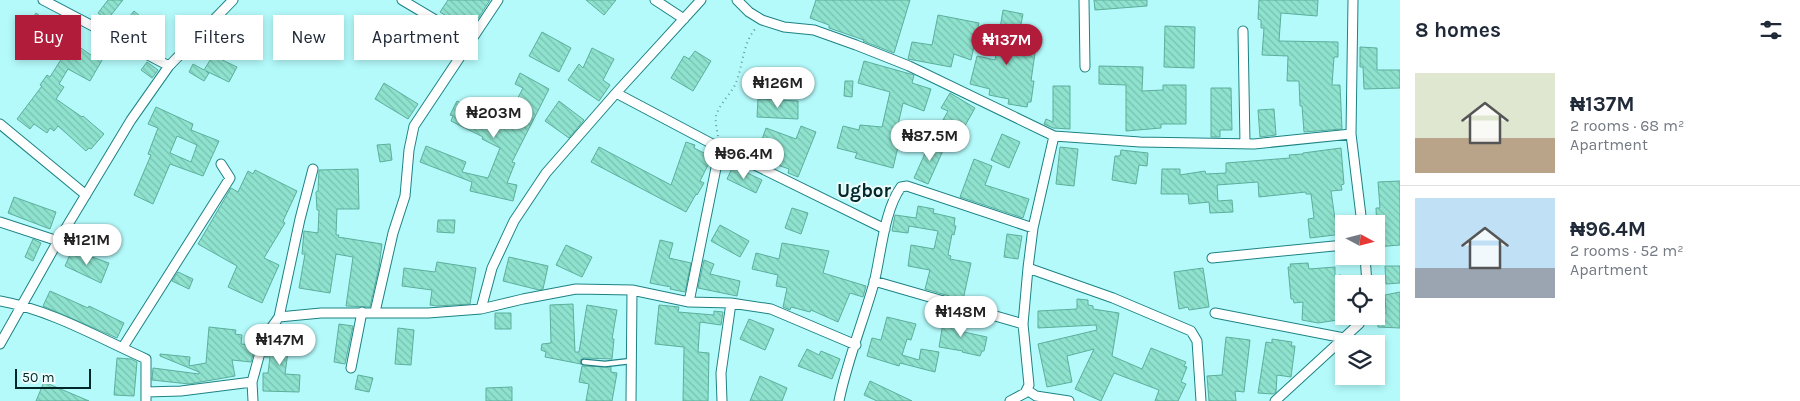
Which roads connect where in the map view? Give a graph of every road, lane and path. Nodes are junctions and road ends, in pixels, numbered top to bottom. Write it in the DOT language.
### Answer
graph roads {
  1 [pos="42,0"];
  2 [pos="233,0"];
  3 [pos="402,0"];
  4 [pos="498,0"];
  5 [pos="655,0"];
  6 [pos="701,0"];
  7 [pos="737,0"];
  8 [pos="1084,0"];
  9 [pos="1354,0"];
  10 [pos="427,15"];
  11 [pos="684,20"];
  12 [pos="762,20"];
  13 [pos="478,30"];
  14 [pos="1243,31"];
  15 [pos="458,60"];
  16 [pos="169,66"];
  17 [pos="1084,68"];
  18 [pos="616,93"];
  19 [pos="0,124"];
  20 [pos="1350,134"];
  21 [pos="1054,136"];
  22 [pos="1245,144"];
  23 [pos="720,148"];
  24 [pos="220,164"];
  25 [pos="313,169"];
  26 [pos="86,195"];
  27 [pos="1361,215"];
  28 [pos="0,222"];
  29 [pos="1033,228"];
  30 [pos="885,229"];
  31 [pos="58,241"];
  32 [pos="1335,247"];
  33 [pos="1212,258"];
  34 [pos="1028,268"];
  35 [pos="874,281"];
  36 [pos="632,290"];
  37 [pos="0,301"];
  38 [pos="689,302"];
  39 [pos="731,303"];
  40 [pos="22,305"];
  41 [pos="481,309"];
  42 [pos="362,312"];
  43 [pos="375,312"];
  44 [pos="1215,313"];
  45 [pos="279,317"];
  46 [pos="1023,324"];
  47 [pos="1358,325"];
  48 [pos="1347,335"];
  49 [pos="1335,336"];
  50 [pos="0,344"];
  51 [pos="856,345"];
  52 [pos="1335,346"];
  53 [pos="123,347"];
  54 [pos="631,361"];
  55 [pos="584,362"];
  56 [pos="351,368"];
  57 [pos="252,382"];
  58 [pos="1028,390"];
  59 [pos="146,397"];
  60 [pos="253,401"];
  61 [pos="631,401"];
  62 [pos="722,401"];
  63 [pos="839,401"];
  64 [pos="1010,401"];
  65 [pos="1069,401"];
  66 [pos="1202,401"];
  67 [pos="1275,401"];
  1 -- 16 [label="street"];
  2 -- 16 [label="street"];
  3 -- 10 [label="street"];
  4 -- 13 [label="street"];
  5 -- 11 [label="street"];
  6 -- 11 [label="street"];
  7 -- 12 [label="street"];
  8 -- 17 [label="street"];
  9 -- 20 [label="street"];
  11 -- 18 [label="street"];
  12 -- 21 [label="street"];
  12 -- 23 [label="path"];
  14 -- 22 [label="street"];
  15 -- 43 [label="street"];
  16 -- 26 [label="street"];
  18 -- 23 [label="street"];
  18 -- 41 [label="street"];
  19 -- 26 [label="street"];
  20 -- 22 [label="street"];
  20 -- 27 [label="street"];
  21 -- 22 [label="street"];
  21 -- 29 [label="street"];
  23 -- 30 [label="street"];
  23 -- 38 [label="street"];
  24 -- 53 [label="street"];
  25 -- 45 [label="street"];
  26 -- 31 [label="street"];
  28 -- 31 [label="street"];
  29 -- 30 [label="street"];
  29 -- 34 [label="street"];
  30 -- 35 [label="street"];
  31 -- 40 [label="street"];
  32 -- 33 [label="street"];
  34 -- 46 [label="street"];
  34 -- 66 [label="street"];
  35 -- 46 [label="street"];
  35 -- 51 [label="street"];
  36 -- 38 [label="street"];
  36 -- 41 [label="street"];
  36 -- 54 [label="street"];
  37 -- 40 [label="street"];
  38 -- 39 [label="street"];
  39 -- 51 [label="street"];
  39 -- 62 [label="street"];
  40 -- 50 [label="street"];
  40 -- 53 [label="street"];
  41 -- 43 [label="street"];
  42 -- 43 [label="street"];
  42 -- 45 [label="street"];
  42 -- 56 [label="street"];
  44 -- 49 [label="street"];
  45 -- 57 [label="street"];
  46 -- 58 [label="street"];
  47 -- 48 [label="street"];
  51 -- 63 [label="street"];
  52 -- 67 [label="street"];
  53 -- 59 [label="street"];
  54 -- 55 [label="lane"];
  54 -- 61 [label="street"];
  57 -- 59 [label="street"];
  57 -- 60 [label="street"];
  58 -- 64 [label="street"];
  58 -- 65 [label="street"];
}
